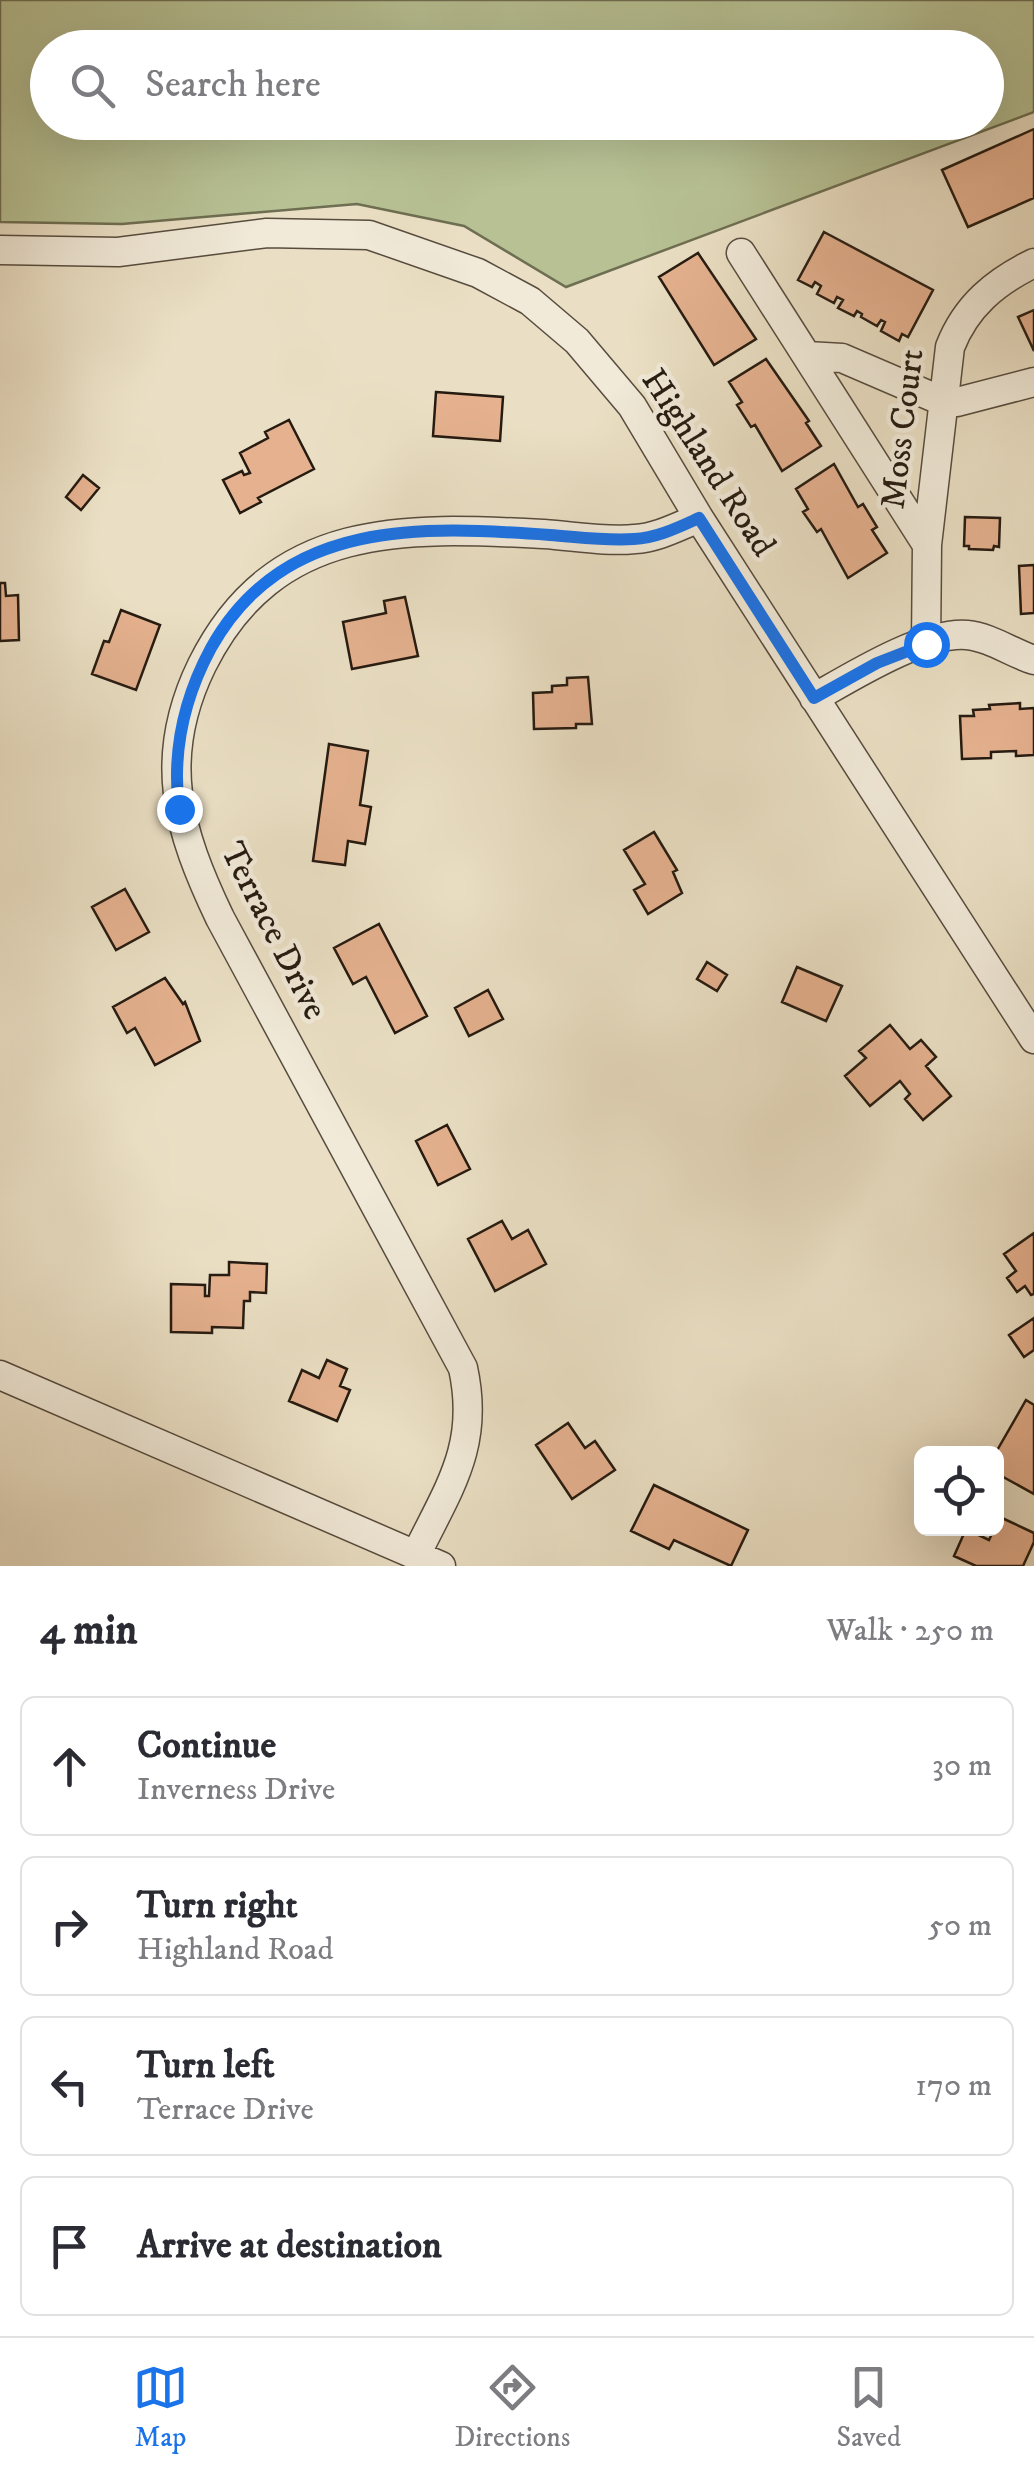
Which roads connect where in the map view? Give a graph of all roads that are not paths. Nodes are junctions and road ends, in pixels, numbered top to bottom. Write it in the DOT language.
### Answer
graph roads {
  1 [pos="0,250"];
  2 [pos="741,252"];
  3 [pos="1034,264"];
  4 [pos="807,356"];
  5 [pos="1034,382"];
  6 [pos="942,401"];
  7 [pos="699,518"];
  8 [pos="927,545"];
  9 [pos="926,644"];
  10 [pos="1034,660"];
  11 [pos="814,698"];
  12 [pos="1032,1033"];
  13 [pos="0,1375"];
  14 [pos="429,1560"];
  1 -- 7 [label="street, Highland Road"];
  2 -- 4 [label="street"];
  3 -- 6 [label="street, Moss Court"];
  4 -- 6 [label="street"];
  4 -- 8 [label="street"];
  5 -- 6 [label="street"];
  6 -- 8 [label="street, Moss Court"];
  7 -- 11 [label="street, Highland Road"];
  7 -- 14 [label="street, Terrace Drive"];
  8 -- 9 [label="street, Moss Court"];
  9 -- 10 [label="street"];
  9 -- 11 [label="street"];
  11 -- 12 [label="street, Highland Road"];
  13 -- 14 [label="street"];
}
